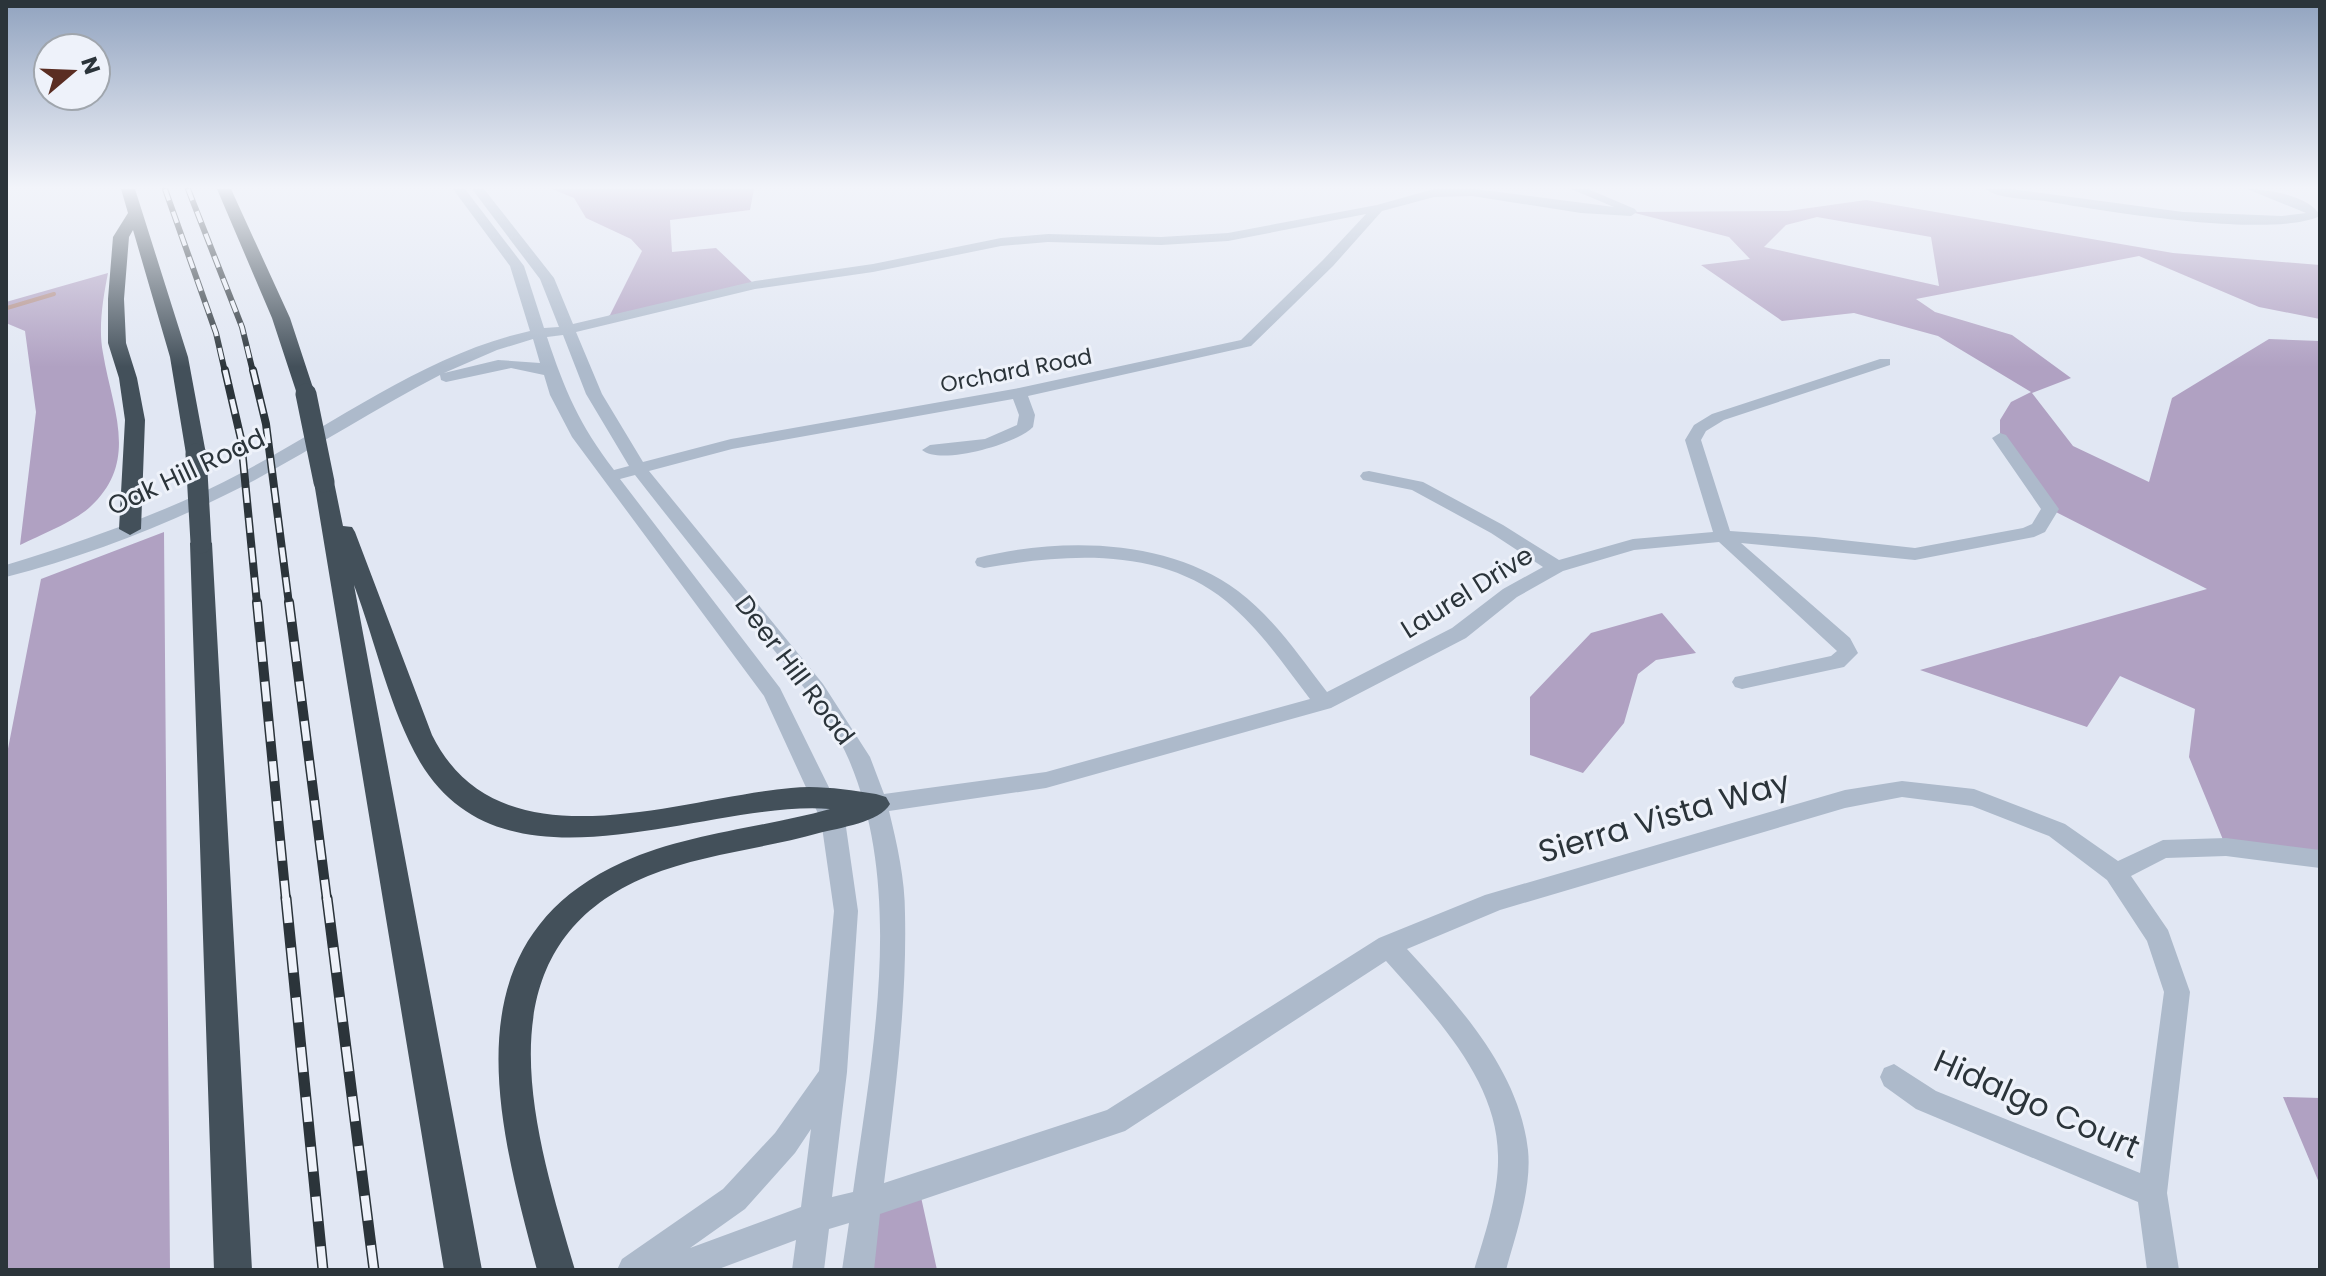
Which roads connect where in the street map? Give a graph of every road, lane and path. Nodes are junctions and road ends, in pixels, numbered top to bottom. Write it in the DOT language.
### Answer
graph roads {
  1 [pos="120,249"];
  2 [pos="146,249"];
  3 [pos="250,249"];
  4 [pos="504,249"];
  5 [pos="525,249"];
  6 [pos="969,249"];
  7 [pos="1341,249"];
  8 [pos="567,330"];
  9 [pos="541,338"];
  10 [pos="1885,362"];
  11 [pos="550,372"];
  12 [pos="446,377"];
  13 [pos="1019,393"];
  14 [pos="379,403"];
  15 [pos="2000,438"];
  16 [pos="930,450"];
  17 [pos="639,469"];
  18 [pos="610,476"];
  19 [pos="1369,476"];
  20 [pos="324,482"];
  21 [pos="130,529"];
  22 [pos="1723,536"];
  23 [pos="984,562"];
  24 [pos="1556,567"];
  25 [pos="6,571"];
  26 [pos="1742,682"];
  27 [pos="1324,703"];
  28 [pos="876,804"];
  29 [pos="829,808"];
  30 [pos="2320,859"];
  31 [pos="2116,873"];
  32 [pos="1388,946"];
  33 [pos="833,1072"];
  34 [pos="1894,1077"];
  35 [pos="2152,1193"];
  36 [pos="868,1203"];
  37 [pos="816,1217"];
  38 [pos="551,1254"];
  39 [pos="233,1270"];
  40 [pos="463,1270"];
  41 [pos="633,1270"];
  42 [pos="674,1270"];
  43 [pos="808,1270"];
  44 [pos="858,1270"];
  45 [pos="1490,1270"];
  46 [pos="2163,1270"];
  1 -- 21 [label="highway"];
  2 -- 39 [label="highway, bridge"];
  3 -- 20 [label="highway, bridge"];
  4 -- 9 [label="street, Deer Hill Road"];
  5 -- 8 [label="street, Deer Hill Road"];
  6 -- 8 [label="street, Oak Hill Road"];
  7 -- 13 [label="street, Orchard Road"];
  8 -- 9 [label="street, Oak Hill Road"];
  8 -- 17 [label="street, Deer Hill Road"];
  9 -- 11 [label="street, Deer Hill Road"];
  9 -- 12 [label="street, Oak Hill Road"];
  9 -- 14 [label="street, Oak Hill Road"];
  10 -- 22 [label="street"];
  11 -- 12 [label="street"];
  11 -- 18 [label="street, Deer Hill Road"];
  12 -- 14 [label="street, Oak Hill Road"];
  13 -- 16 [label="street"];
  13 -- 17 [label="street, Orchard Road"];
  14 -- 21 [label="street, Oak Hill Road"];
  15 -- 22 [label="street, Laurel Drive"];
  17 -- 18 [label="street, Orchard Road"];
  17 -- 28 [label="street, Deer Hill Road"];
  18 -- 29 [label="street, Deer Hill Road"];
  19 -- 24 [label="street"];
  20 -- 29 [label="highway"];
  20 -- 40 [label="highway"];
  21 -- 25 [label="street, Oak Hill Road"];
  22 -- 24 [label="street, Laurel Drive"];
  22 -- 26 [label="street"];
  23 -- 27 [label="street"];
  24 -- 27 [label="street, Laurel Drive"];
  27 -- 28 [label="street, Laurel Drive"];
  28 -- 29 [label="highway"];
  28 -- 36 [label="street, Deer Hill Road"];
  29 -- 33 [label="street, Deer Hill Road"];
  29 -- 38 [label="highway"];
  30 -- 31 [label="street"];
  31 -- 32 [label="street, Sierra Vista Way"];
  31 -- 35 [label="street, Sierra Vista Way"];
  32 -- 36 [label="street, Sierra Vista Way"];
  32 -- 45 [label="street"];
  33 -- 37 [label="street, Deer Hill Road"];
  33 -- 41 [label="street"];
  34 -- 35 [label="street, Hidalgo Court"];
  35 -- 46 [label="street, Sierra Vista Way"];
  36 -- 37 [label="street, Sierra Vista Way"];
  36 -- 44 [label="street, Deer Hill Road"];
  37 -- 42 [label="street, Sierra Vista Way"];
  37 -- 43 [label="street, Deer Hill Road"];
}
